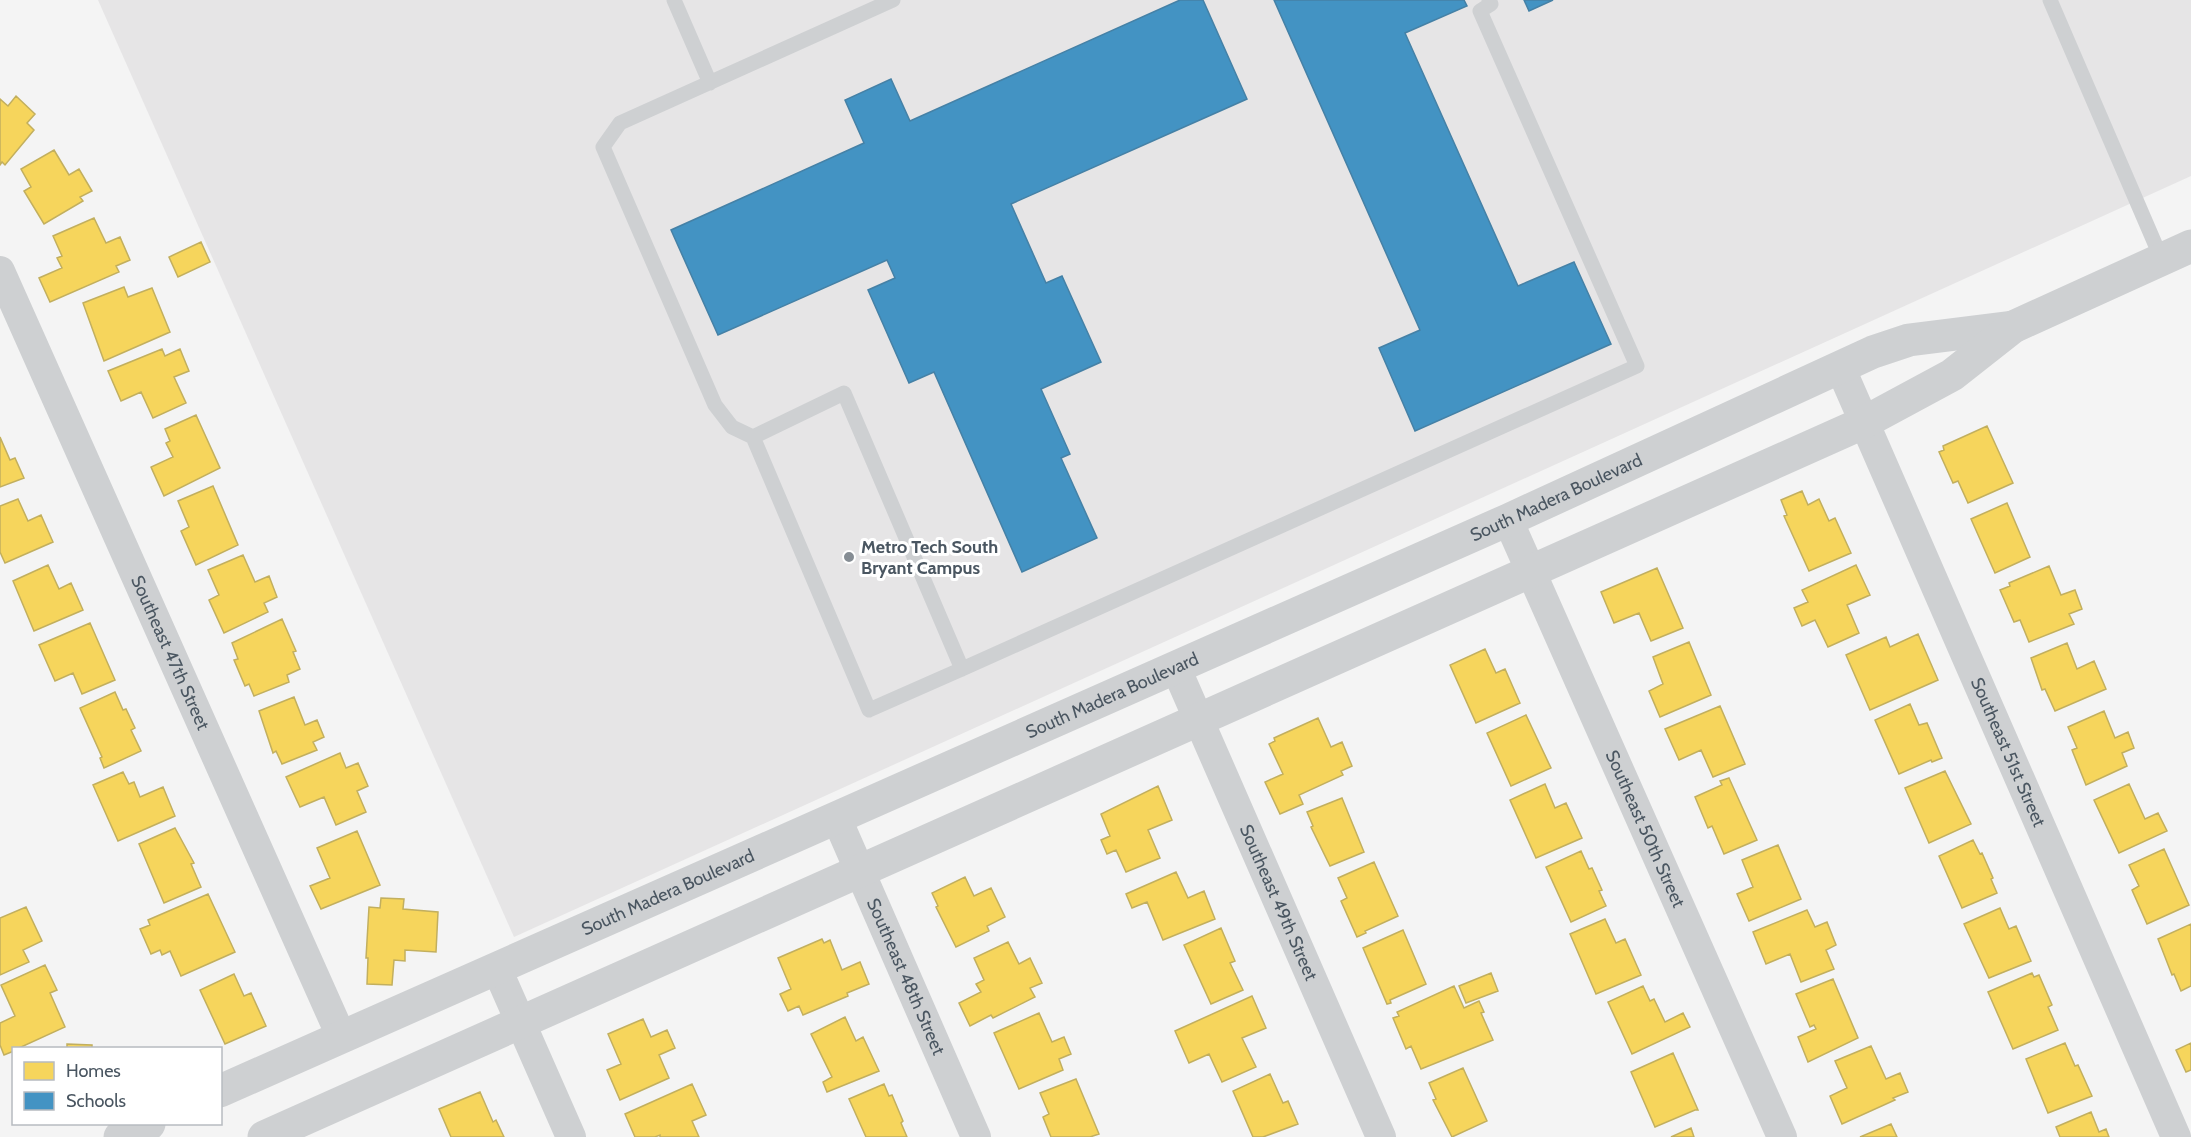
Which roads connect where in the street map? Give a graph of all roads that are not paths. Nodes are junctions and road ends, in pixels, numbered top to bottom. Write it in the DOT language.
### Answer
graph roads {
  1 [pos="674,0"];
  2 [pos="893,0"];
  3 [pos="1489,0"];
  4 [pos="2050,0"];
  5 [pos="710,82"];
  6 [pos="2191,246"];
  7 [pos="2162,260"];
  8 [pos="0,271"];
  9 [pos="2013,327"];
  10 [pos="1841,369"];
  11 [pos="1863,423"];
  12 [pos="753,437"];
  13 [pos="1508,520"];
  14 [pos="1531,571"];
  15 [pos="1176,668"];
  16 [pos="962,669"];
  17 [pos="1198,719"];
  18 [pos="837,819"];
  19 [pos="859,872"];
  20 [pos="497,969"];
  21 [pos="520,1023"];
  22 [pos="341,1036"];
  23 [pos="222,1090"];
  24 [pos="147,1125"];
  25 [pos="120,1137"];
  26 [pos="264,1137"];
  27 [pos="571,1137"];
  28 [pos="975,1137"];
  29 [pos="1381,1137"];
  30 [pos="1782,1137"];
  31 [pos="2176,1137"];
  1 -- 5 [label="lane"];
  2 -- 5 [label="lane"];
  3 -- 16 [label="lane"];
  4 -- 7 [label="lane"];
  5 -- 12 [label="lane"];
  6 -- 7 [label="street, South Madera Boulevard"];
  7 -- 9 [label="street, South Madera Boulevard"];
  8 -- 22 [label="street, Southeast 47th Street"];
  9 -- 10 [label="street, South Madera Boulevard"];
  9 -- 11 [label="street, South Madera Boulevard"];
  10 -- 11 [label="street, Southeast 51st Street"];
  10 -- 13 [label="street, South Madera Boulevard"];
  11 -- 14 [label="street, South Madera Boulevard"];
  11 -- 31 [label="street, Southeast 51st Street"];
  12 -- 16 [label="lane"];
  12 -- 16 [label="lane"];
  13 -- 14 [label="street, Southeast 50th Street"];
  13 -- 15 [label="street, South Madera Boulevard"];
  14 -- 17 [label="street, South Madera Boulevard"];
  14 -- 30 [label="street, Southeast 50th Street"];
  15 -- 17 [label="street, Southeast 49th Street"];
  15 -- 18 [label="street, South Madera Boulevard"];
  17 -- 19 [label="street, South Madera Boulevard"];
  17 -- 29 [label="street, Southeast 49th Street"];
  18 -- 19 [label="street, Southeast 48th Street"];
  18 -- 20 [label="street, South Madera Boulevard"];
  19 -- 21 [label="street, South Madera Boulevard"];
  19 -- 28 [label="street, Southeast 48th Street"];
  20 -- 21 [label="street"];
  20 -- 22 [label="street, South Madera Boulevard"];
  21 -- 26 [label="street, South Madera Boulevard"];
  21 -- 27 [label="street"];
  22 -- 23 [label="street, South Madera Boulevard"];
  24 -- 25 [label="street"];
}
